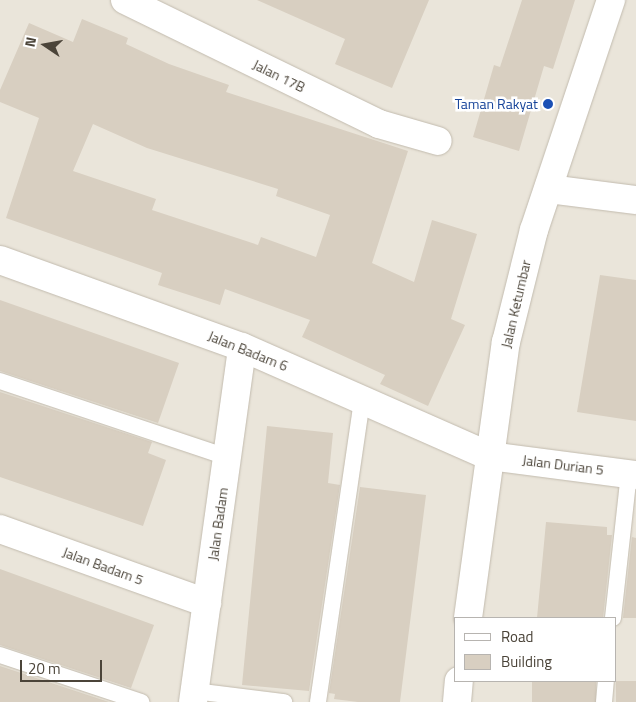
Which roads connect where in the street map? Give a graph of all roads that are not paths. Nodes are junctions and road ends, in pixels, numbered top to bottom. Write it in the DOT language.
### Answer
graph roads {
  1 [pos="125,0"];
  2 [pos="611,0"];
  3 [pos="438,141"];
  4 [pos="549,189"];
  5 [pos="636,200"];
  6 [pos="0,260"];
  7 [pos="242,346"];
  8 [pos="0,382"];
  9 [pos="362,401"];
  10 [pos="489,456"];
  11 [pos="227,457"];
  12 [pos="632,474"];
  13 [pos="0,529"];
  14 [pos="207,603"];
  15 [pos="468,617"];
  16 [pos="613,617"];
  17 [pos="0,655"];
  18 [pos="460,682"];
  19 [pos="606,682"];
  20 [pos="193,697"];
  21 [pos="141,702"];
  22 [pos="284,702"];
  23 [pos="318,702"];
  24 [pos="457,702"];
  25 [pos="604,702"];
  1 -- 3 [label="street, Jalan 17B"];
  2 -- 4 [label="street, Jalan Ketumbar"];
  4 -- 5 [label="street"];
  4 -- 10 [label="street, Jalan Ketumbar"];
  6 -- 7 [label="street, Jalan Badam 6"];
  7 -- 9 [label="street, Jalan Badam 6"];
  7 -- 11 [label="street, Jalan Badam"];
  8 -- 11 [label="lane"];
  9 -- 10 [label="street, Jalan Badam 6"];
  9 -- 23 [label="lane"];
  10 -- 12 [label="street, Jalan Durian 5"];
  10 -- 15 [label="street, Jalan Ketumbar"];
  11 -- 14 [label="street, Jalan Badam"];
  12 -- 16 [label="lane"];
  13 -- 14 [label="street, Jalan Badam 5"];
  14 -- 20 [label="street, Jalan Badam"];
  17 -- 21 [label="lane"];
  18 -- 24 [label="street"];
  19 -- 25 [label="lane"];
  20 -- 22 [label="lane"];
}
